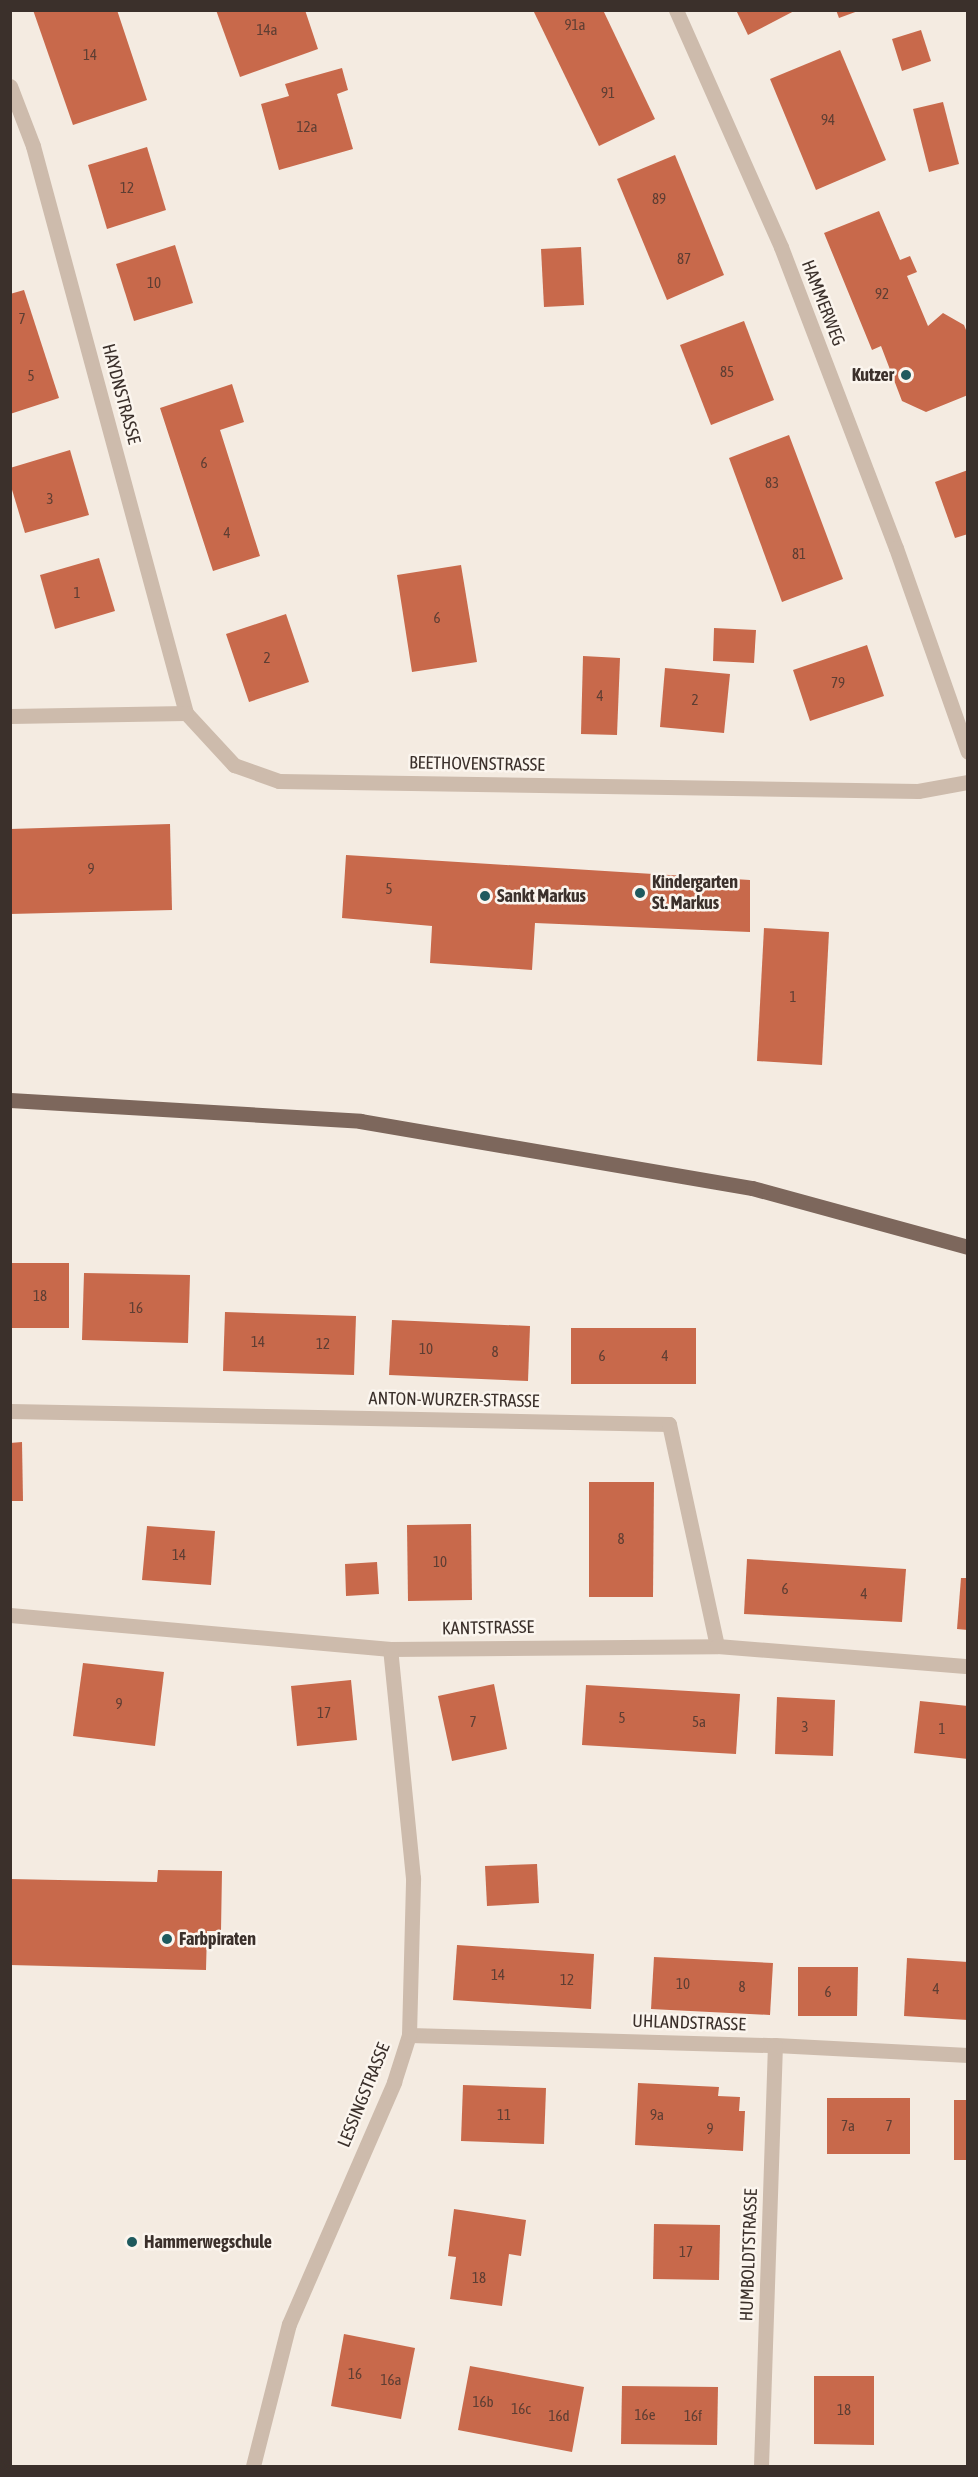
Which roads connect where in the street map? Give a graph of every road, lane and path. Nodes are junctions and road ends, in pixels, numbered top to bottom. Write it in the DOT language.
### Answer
graph roads {
  1 [pos="676,10"];
  2 [pos="10,86"];
  3 [pos="186,713"];
  4 [pos="10,716"];
  5 [pos="968,752"];
  6 [pos="968,782"];
  7 [pos="10,1100"];
  8 [pos="968,1247"];
  9 [pos="10,1411"];
  10 [pos="10,1615"];
  11 [pos="717,1646"];
  12 [pos="390,1649"];
  13 [pos="968,1666"];
  14 [pos="409,2035"];
  15 [pos="775,2045"];
  16 [pos="968,2055"];
  17 [pos="253,2466"];
  18 [pos="760,2466"];
  1 -- 5 [label="street, HAMMERWEG"];
  2 -- 3 [label="street, HAYDNSTRASSE"];
  3 -- 4 [label="street"];
  3 -- 6 [label="street, BEETHOVENSTRASSE"];
  7 -- 8 [label="main road"];
  9 -- 11 [label="street, ANTON-WURZER-STRASSE"];
  10 -- 12 [label="street, KANTSTRASSE"];
  11 -- 12 [label="street, KANTSTRASSE"];
  11 -- 13 [label="street, KANTSTRASSE"];
  12 -- 14 [label="street, LESSINGSTRASSE"];
  14 -- 15 [label="street, UHLANDSTRASSE"];
  14 -- 17 [label="street, LESSINGSTRASSE"];
  15 -- 16 [label="street, UHLANDSTRASSE"];
  15 -- 18 [label="street, HUMBOLDTSTRASSE"];
}
